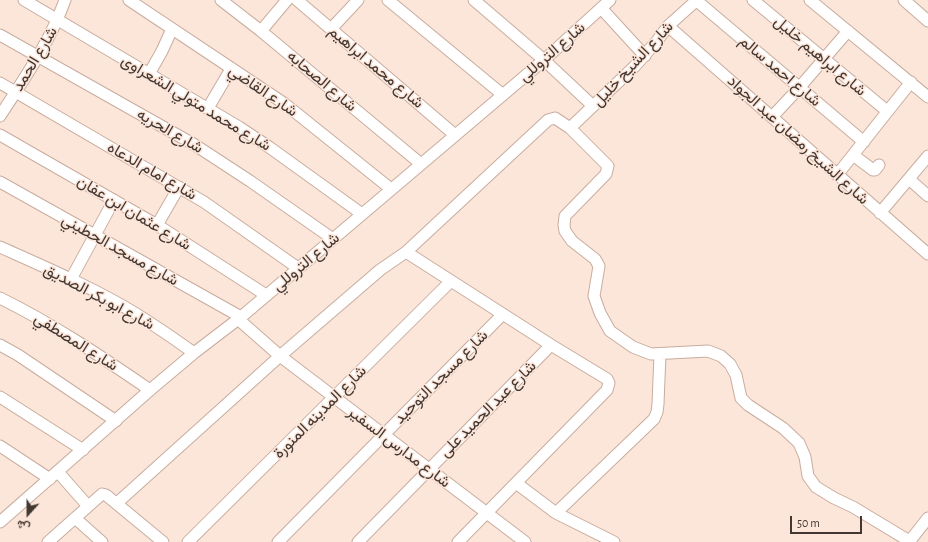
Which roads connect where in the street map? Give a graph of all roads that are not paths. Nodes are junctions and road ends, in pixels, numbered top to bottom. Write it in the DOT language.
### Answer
graph roads {
  1 [pos="24,0"];
  2 [pos="65,0"];
  3 [pos="129,0"];
  4 [pos="221,0"];
  5 [pos="287,0"];
  6 [pos="297,0"];
  7 [pos="358,0"];
  8 [pos="388,0"];
  9 [pos="474,0"];
  10 [pos="697,0"];
  11 [pos="753,0"];
  12 [pos="810,0"];
  13 [pos="904,0"];
  14 [pos="606,4"];
  15 [pos="57,21"];
  16 [pos="928,21"];
  17 [pos="668,26"];
  18 [pos="172,29"];
  19 [pos="331,29"];
  20 [pos="261,31"];
  21 [pos="848,31"];
  22 [pos="0,35"];
  23 [pos="645,56"];
  24 [pos="37,57"];
  25 [pos="824,59"];
  26 [pos="544,60"];
  27 [pos="231,69"];
  28 [pos="149,74"];
  29 [pos="0,82"];
  30 [pos="911,82"];
  31 [pos="799,88"];
  32 [pos="15,92"];
  33 [pos="502,95"];
  34 [pos="928,97"];
  35 [pos="593,106"];
  36 [pos="208,108"];
  37 [pos="887,111"];
  38 [pos="0,116"];
  39 [pos="772,117"];
  40 [pos="570,128"];
  41 [pos="0,135"];
  42 [pos="455,135"];
  43 [pos="864,142"];
  44 [pos="853,155"];
  45 [pos="928,156"];
  46 [pos="421,164"];
  47 [pos="879,165"];
  48 [pos="837,175"];
  49 [pos="909,179"];
  50 [pos="0,182"];
  51 [pos="179,187"];
  52 [pos="391,189"];
  53 [pos="928,196"];
  54 [pos="114,200"];
  55 [pos="880,213"];
  56 [pos="362,214"];
  57 [pos="157,225"];
  58 [pos="94,236"];
  59 [pos="333,239"];
  60 [pos="0,247"];
  61 [pos="406,252"];
  62 [pos="928,254"];
  63 [pos="298,268"];
  64 [pos="71,279"];
  65 [pos="451,281"];
  66 [pos="266,296"];
  67 [pos="0,298"];
  68 [pos="503,314"];
  69 [pos="239,318"];
  70 [pos="0,345"];
  71 [pos="551,346"];
  72 [pos="194,353"];
  73 [pos="660,354"];
  74 [pos="280,356"];
  75 [pos="150,390"];
  76 [pos="0,397"];
  77 [pos="334,398"];
  78 [pos="116,421"];
  79 [pos="384,435"];
  80 [pos="0,446"];
  81 [pos="83,450"];
  82 [pos="429,470"];
  83 [pos="54,476"];
  84 [pos="516,483"];
  85 [pos="117,504"];
  86 [pos="88,506"];
  87 [pos="556,513"];
  88 [pos="487,514"];
  89 [pos="75,518"];
  90 [pos="928,518"];
  91 [pos="0,522"];
  92 [pos="48,542"];
  93 [pos="102,542"];
  94 [pos="163,542"];
  95 [pos="188,542"];
  96 [pos="278,542"];
  97 [pos="358,542"];
  98 [pos="458,542"];
  99 [pos="525,542"];
  100 [pos="614,542"];
  101 [pos="910,542"];
  1 -- 15 [label="street, شارع محمد متولي الشعراوى"];
  2 -- 15 [label="street, شارع الحمد"];
  3 -- 18 [label="street, شارع القاضي"];
  4 -- 20 [label="street, شارع الصحابه"];
  5 -- 20 [label="street"];
  6 -- 19 [label="street, شارع محمد ابراهيم"];
  7 -- 19 [label="street"];
  8 -- 33 [label="street"];
  9 -- 26 [label="street"];
  10 -- 17 [label="street, شارع الشيخ خليل"];
  10 -- 31 [label="street, شارع احمد سالم"];
  11 -- 25 [label="street, شارع ابراهيم خليل"];
  12 -- 21 [label="street"];
  13 -- 16 [label="street"];
  14 -- 23 [label="street"];
  14 -- 26 [label="street, شارع التروللي"];
  15 -- 24 [label="street, شارع الحمد"];
  15 -- 28 [label="street, شارع محمد متولي الشعراوى"];
  17 -- 23 [label="street, شارع الشيخ خليل"];
  17 -- 39 [label="street, شارع الشيخ رمضان عبد الجواد"];
  18 -- 27 [label="street, شارع القاضي"];
  18 -- 28 [label="street"];
  19 -- 42 [label="street, شارع محمد ابراهيم"];
  20 -- 46 [label="street, شارع الصحابه"];
  21 -- 25 [label="street"];
  21 -- 30 [label="street"];
  22 -- 24 [label="street, شارع الحريه"];
  23 -- 35 [label="street, شارع الشيخ خليل"];
  24 -- 32 [label="street, شارع الحمد"];
  24 -- 59 [label="street, شارع الحريه"];
  25 -- 31 [label="street"];
  25 -- 37 [label="street, شارع ابراهيم خليل"];
  26 -- 33 [label="street, شارع التروللي"];
  26 -- 35 [label="street"];
  27 -- 36 [label="street"];
  27 -- 52 [label="street, شارع القاضي"];
  28 -- 36 [label="street, شارع محمد متولي الشعراوى"];
  29 -- 32 [label="street, شارع امام الدعاه"];
  30 -- 34 [label="street"];
  30 -- 37 [label="street"];
  31 -- 39 [label="street"];
  31 -- 43 [label="street, شارع احمد سالم"];
  32 -- 38 [label="street, شارع الحمد"];
  32 -- 51 [label="street, شارع امام الدعاه"];
  33 -- 42 [label="street, شارع التروللي"];
  35 -- 40 [label="street, شارع الشيخ خليل"];
  36 -- 56 [label="street, شارع محمد متولي الشعراوى"];
  37 -- 43 [label="street"];
  39 -- 48 [label="street, شارع الشيخ رمضان عبد الجواد"];
  40 -- 61 [label="street"];
  40 -- 73 [label="street"];
  41 -- 54 [label="street, شارع عثمان ابن عفان"];
  42 -- 46 [label="street, شارع التروللي"];
  43 -- 44 [label="street"];
  44 -- 47 [label="street"];
  44 -- 48 [label="street"];
  45 -- 49 [label="street"];
  46 -- 52 [label="street, شارع التروللي"];
  48 -- 55 [label="street, شارع الشيخ رمضان عبد الجواد"];
  49 -- 53 [label="street"];
  49 -- 55 [label="street"];
  50 -- 58 [label="street, شارع مسجد الحطيني"];
  51 -- 57 [label="street"];
  51 -- 63 [label="street, شارع امام الدعاه"];
  52 -- 56 [label="street, شارع التروللي"];
  54 -- 57 [label="street, شارع عثمان ابن عفان"];
  54 -- 58 [label="street"];
  55 -- 62 [label="street, شارع الشيخ رمضان عبد الجواد"];
  56 -- 59 [label="street, شارع التروللي"];
  57 -- 66 [label="street, شارع عثمان ابن عفان"];
  58 -- 64 [label="street"];
  58 -- 69 [label="street, شارع مسجد الحطيني"];
  59 -- 63 [label="street, شارع التروللي"];
  60 -- 64 [label="street, شارع ابو بكر الصديق"];
  61 -- 65 [label="street"];
  61 -- 74 [label="street"];
  63 -- 66 [label="street, شارع التروللي"];
  64 -- 72 [label="street, شارع ابو بكر الصديق"];
  65 -- 68 [label="street"];
  65 -- 77 [label="street, شارع المدينه المنورة"];
  66 -- 69 [label="street, شارع التروللي"];
  67 -- 75 [label="street, شارع المصطفي"];
  68 -- 71 [label="street"];
  68 -- 79 [label="street, شارع مسجد التوحيد"];
  69 -- 72 [label="street, شارع التروللي"];
  69 -- 74 [label="street, شارع مدارس السفير"];
  70 -- 78 [label="street"];
  71 -- 82 [label="street, شارع عبد الحميد على"];
  71 -- 84 [label="street"];
  72 -- 75 [label="street, شارع التروللي"];
  73 -- 87 [label="street"];
  73 -- 101 [label="street"];
  74 -- 77 [label="street, شارع مدارس السفير"];
  74 -- 85 [label="street"];
  75 -- 78 [label="street, شارع التروللي"];
  76 -- 81 [label="street"];
  77 -- 79 [label="street, شارع مدارس السفير"];
  77 -- 95 [label="street, شارع المدينه المنورة"];
  78 -- 81 [label="street, شارع التروللي"];
  79 -- 82 [label="street, شارع مدارس السفير"];
  79 -- 96 [label="street, شارع مسجد التوحيد"];
  80 -- 83 [label="street"];
  81 -- 83 [label="street, شارع التروللي"];
  82 -- 88 [label="street, شارع مدارس السفير"];
  82 -- 97 [label="street, شارع عبد الحميد على"];
  83 -- 86 [label="street"];
  83 -- 91 [label="street, شارع التروللي"];
  84 -- 87 [label="street"];
  84 -- 88 [label="street"];
  85 -- 86 [label="street"];
  85 -- 94 [label="street"];
  86 -- 89 [label="street"];
  87 -- 100 [label="street"];
  88 -- 98 [label="street"];
  88 -- 99 [label="street, شارع مدارس السفير"];
  89 -- 92 [label="street"];
  89 -- 93 [label="street"];
  90 -- 101 [label="street"];
}
